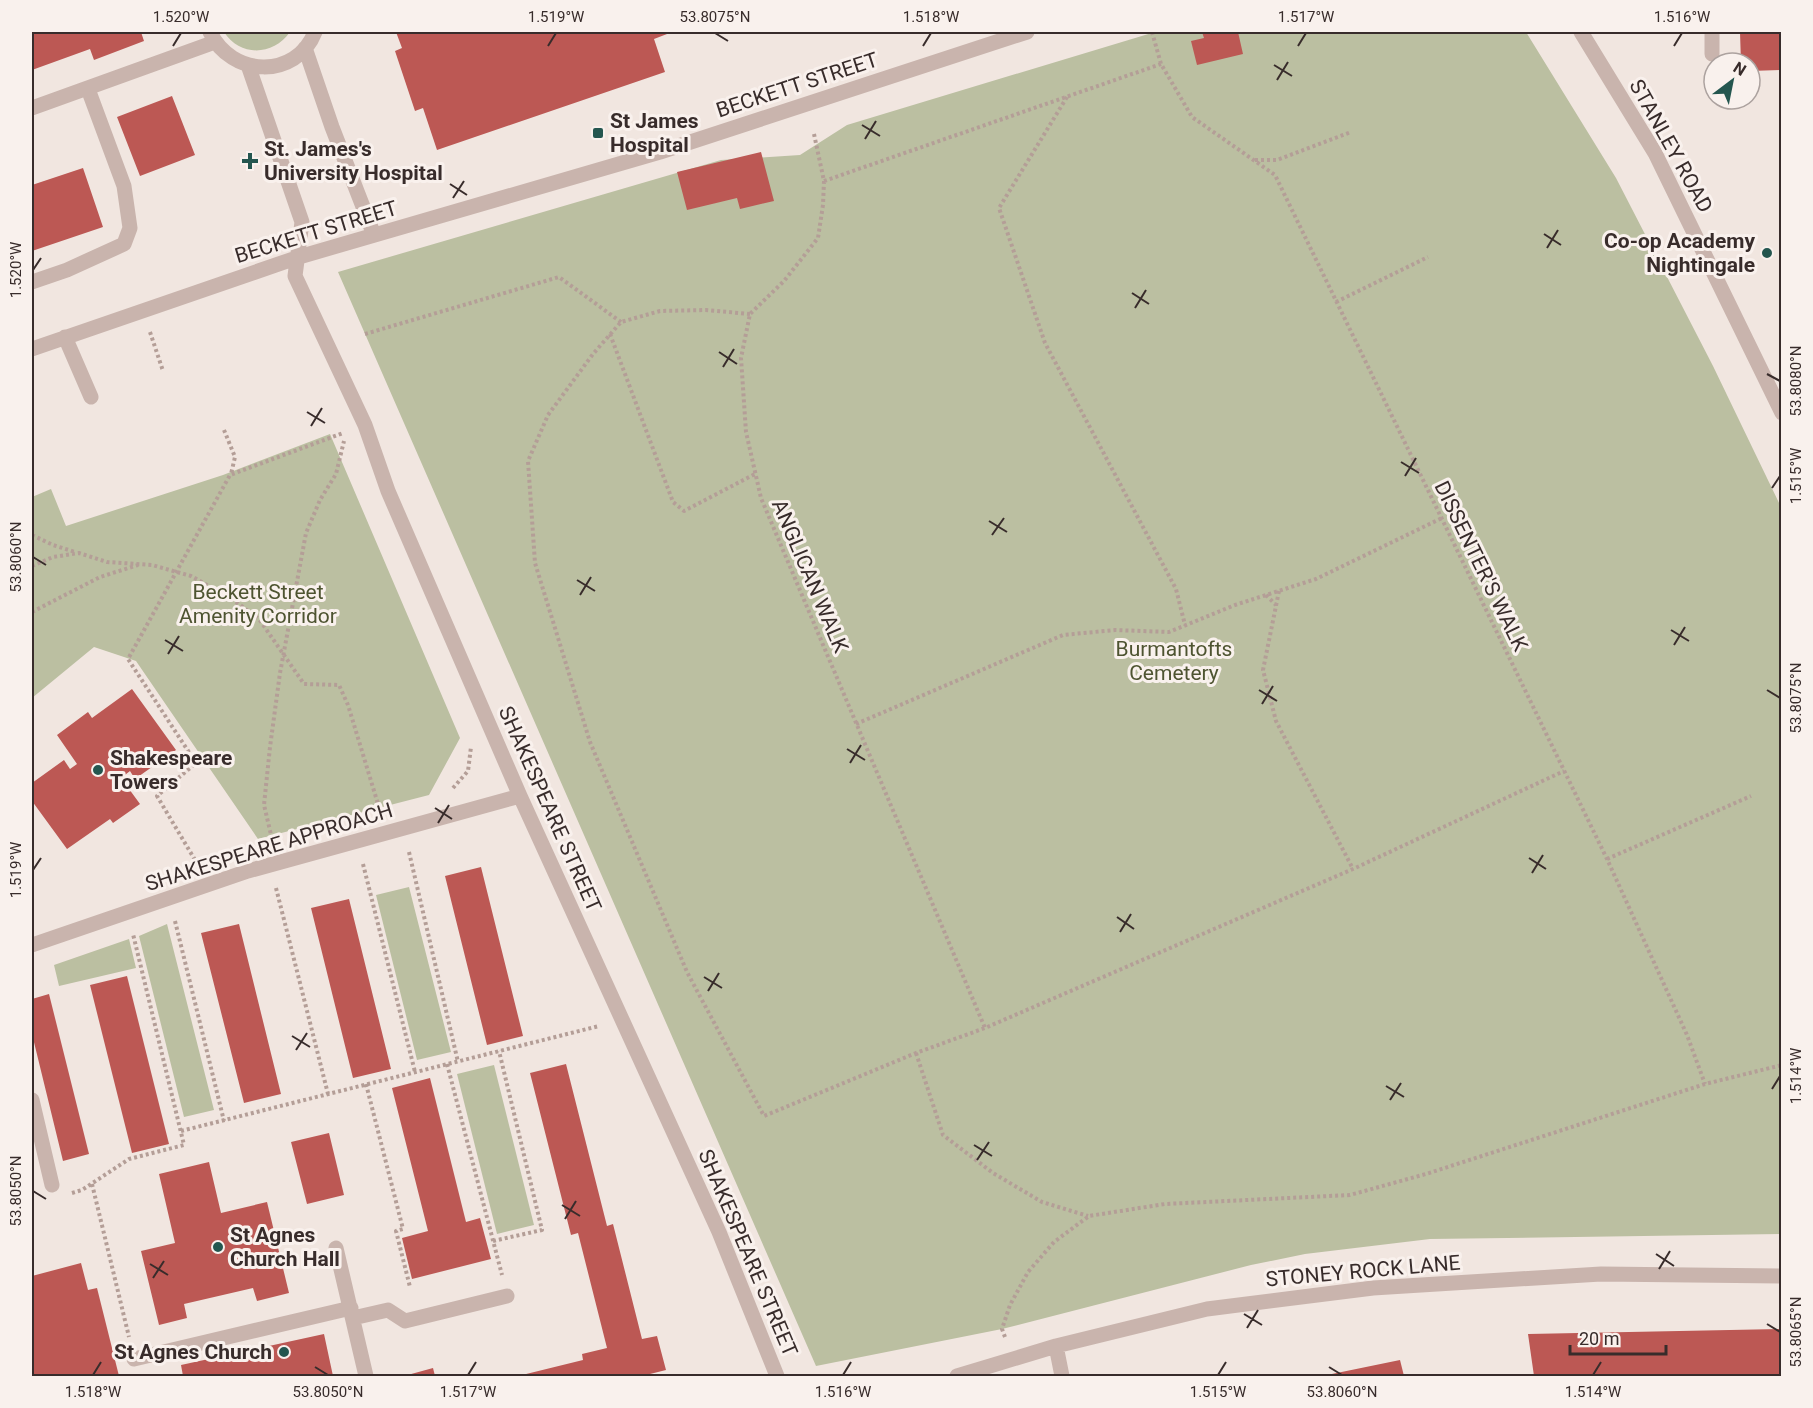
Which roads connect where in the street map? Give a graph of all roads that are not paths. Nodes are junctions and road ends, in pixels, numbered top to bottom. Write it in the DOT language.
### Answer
graph roads {
  1 [pos="315,32"];
  2 [pos="1581,32"];
  3 [pos="1712,32"];
  4 [pos="1020,33"];
  5 [pos="213,37"];
  6 [pos="305,48"];
  7 [pos="1712,51"];
  8 [pos="248,65"];
  9 [pos="87,89"];
  10 [pos="32,108"];
  11 [pos="374,235"];
  12 [pos="299,257"];
  13 [pos="32,282"];
  14 [pos="65,337"];
  15 [pos="32,349"];
  16 [pos="91,397"];
  17 [pos="1782,413"];
  18 [pos="520,796"];
  19 [pos="32,945"];
  20 [pos="32,1100"];
  21 [pos="57,1190"];
  22 [pos="336,1248"];
  23 [pos="1782,1276"];
  24 [pos="507,1296"];
  25 [pos="352,1313"];
  26 [pos="1056,1346"];
  27 [pos="134,1359"];
  28 [pos="973,1374"];
  29 [pos="366,1377"];
  30 [pos="777,1377"];
  31 [pos="957,1377"];
  32 [pos="1062,1377"];
  1 -- 6 [label="street"];
  2 -- 17 [label="street, STANLEY ROAD"];
  3 -- 7 [label="street"];
  4 -- 11 [label="street, BECKETT STREET"];
  5 -- 8 [label="street"];
  5 -- 9 [label="street"];
  6 -- 8 [label="street"];
  6 -- 11 [label="street"];
  8 -- 12 [label="street, SHAKESPEARE STREET"];
  9 -- 10 [label="street"];
  9 -- 13 [label="street"];
  11 -- 12 [label="street, BECKETT STREET"];
  12 -- 14 [label="street, BECKETT STREET"];
  12 -- 18 [label="street, SHAKESPEARE STREET"];
  14 -- 15 [label="street, BECKETT STREET"];
  14 -- 16 [label="street"];
  18 -- 19 [label="street, SHAKESPEARE APPROACH"];
  18 -- 30 [label="street, SHAKESPEARE STREET"];
  20 -- 21 [label="street"];
  22 -- 25 [label="street"];
  23 -- 26 [label="street, STONEY ROCK LANE"];
  24 -- 25 [label="street"];
  25 -- 27 [label="street"];
  25 -- 29 [label="street"];
  26 -- 28 [label="street, STONEY ROCK LANE"];
  26 -- 32 [label="street"];
  28 -- 31 [label="street, STONEY ROCK LANE"];
}
